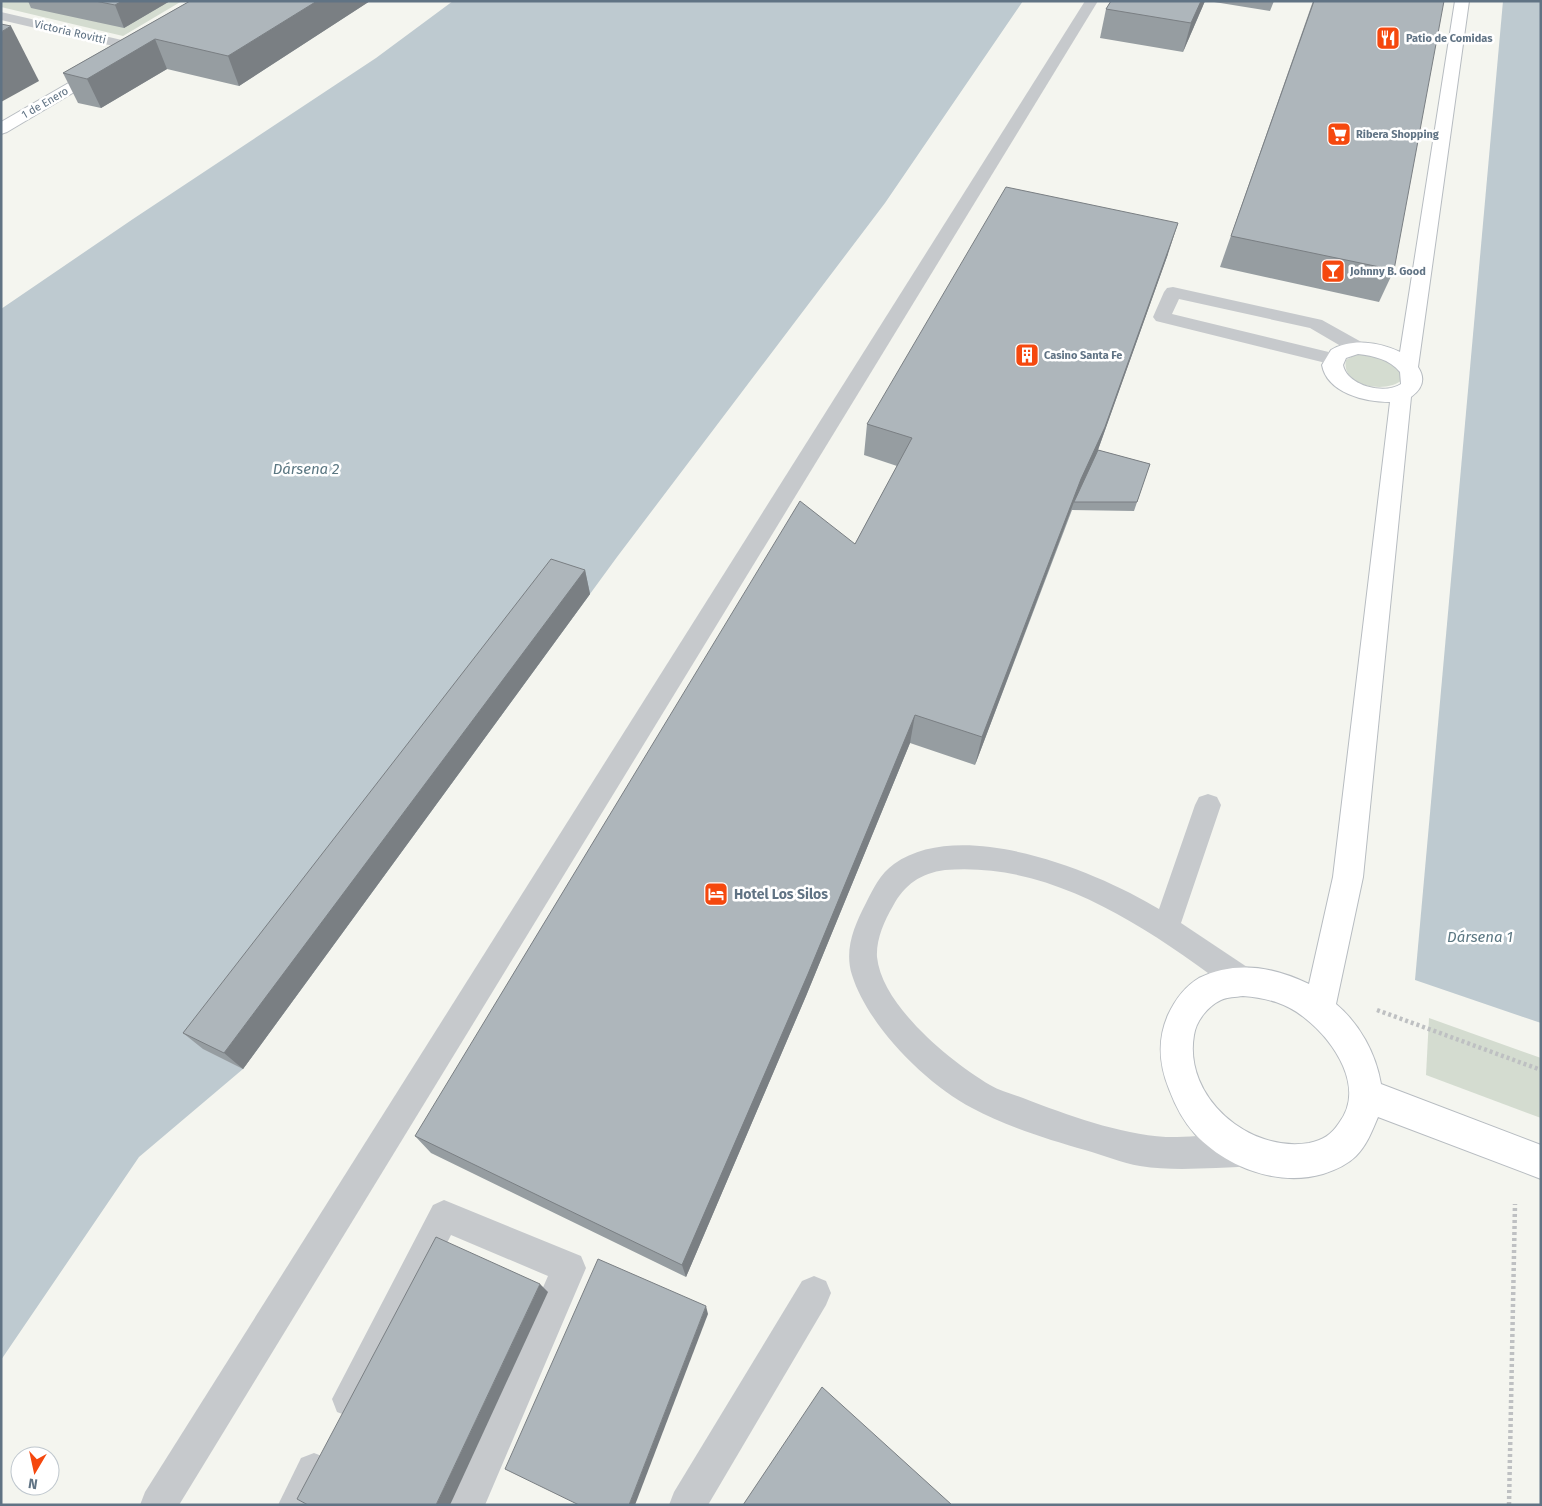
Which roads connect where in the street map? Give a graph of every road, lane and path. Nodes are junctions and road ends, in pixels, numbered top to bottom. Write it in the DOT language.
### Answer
graph roads {
  1 [pos="1092,1"];
  2 [pos="1462,1"];
  3 [pos="1,16"];
  4 [pos="15,19"];
  5 [pos="1,26"];
  6 [pos="155,39"];
  7 [pos="139,48"];
  8 [pos="1,130"];
  9 [pos="1358,348"];
  10 [pos="1334,359"];
  11 [pos="1408,366"];
  12 [pos="1401,394"];
  13 [pos="1208,805"];
  14 [pos="1166,927"];
  15 [pos="1243,981"];
  16 [pos="1320,1008"];
  17 [pos="1373,1009"];
  18 [pos="1541,1070"];
  19 [pos="1365,1095"];
  20 [pos="1248,1151"];
  21 [pos="1541,1162"];
  22 [pos="1515,1204"];
  23 [pos="814,1293"];
  24 [pos="158,1505"];
  25 [pos="296,1505"];
  26 [pos="466,1505"];
  27 [pos="687,1505"];
  28 [pos="1509,1505"];
  1 -- 24 [label="lane"];
  2 -- 11 [label="street"];
  3 -- 4 [label="lane, Victoria Rovitti"];
  4 -- 5 [label="lane"];
  4 -- 7 [label="lane, Victoria Rovitti"];
  6 -- 7 [label="street, 1 de Enero"];
  7 -- 8 [label="street, 1 de Enero"];
  9 -- 10 [label="street"];
  9 -- 10 [label="lane"];
  9 -- 11 [label="street"];
  10 -- 12 [label="street"];
  11 -- 12 [label="street"];
  12 -- 16 [label="street"];
  13 -- 14 [label="lane"];
  14 -- 15 [label="lane"];
  14 -- 20 [label="lane"];
  15 -- 16 [label="street"];
  15 -- 20 [label="street"];
  16 -- 19 [label="street"];
  17 -- 18 [label="path"];
  19 -- 20 [label="street"];
  19 -- 21 [label="street"];
  22 -- 28 [label="path"];
  23 -- 27 [label="lane"];
  25 -- 26 [label="lane"];
}
